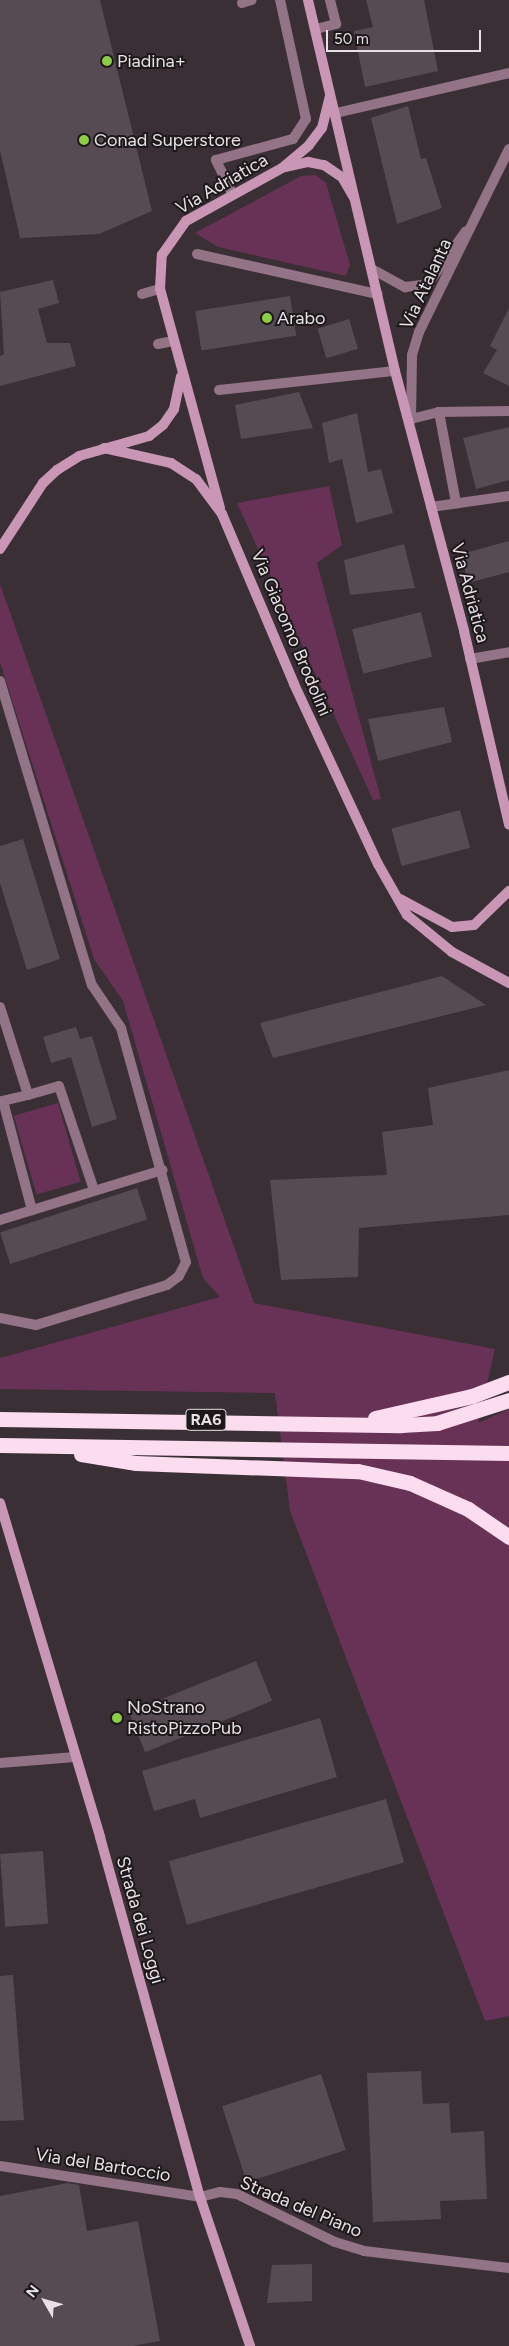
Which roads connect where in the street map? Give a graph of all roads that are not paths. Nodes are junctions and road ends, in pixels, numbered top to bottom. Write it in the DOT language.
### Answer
graph roads {
  1 [pos="280,0"];
  2 [pos="308,0"];
  3 [pos="330,0"];
  4 [pos="316,29"];
  5 [pos="509,73"];
  6 [pos="331,91"];
  7 [pos="336,113"];
  8 [pos="509,148"];
  9 [pos="282,168"];
  10 [pos="232,193"];
  11 [pos="358,203"];
  12 [pos="468,229"];
  13 [pos="197,254"];
  14 [pos="372,269"];
  15 [pos="160,289"];
  16 [pos="142,294"];
  17 [pos="378,294"];
  18 [pos="173,341"];
  19 [pos="158,344"];
  20 [pos="394,371"];
  21 [pos="182,376"];
  22 [pos="219,390"];
  23 [pos="509,411"];
  24 [pos="439,412"];
  25 [pos="411,419"];
  26 [pos="413,444"];
  27 [pos="104,448"];
  28 [pos="509,496"];
  29 [pos="456,502"];
  30 [pos="431,507"];
  31 [pos="222,514"];
  32 [pos="0,549"];
  33 [pos="509,652"];
  34 [pos="470,658"];
  35 [pos="0,681"];
  36 [pos="509,825"];
  37 [pos="509,891"];
  38 [pos="398,897"];
  39 [pos="509,983"];
  40 [pos="0,1007"];
  41 [pos="28,1094"];
  42 [pos="163,1170"];
  43 [pos="94,1190"];
  44 [pos="32,1210"];
  45 [pos="0,1220"];
  46 [pos="0,1318"];
  47 [pos="509,1382"];
  48 [pos="509,1400"];
  49 [pos="0,1419"];
  50 [pos="352,1423"];
  51 [pos="0,1445"];
  52 [pos="28,1446"];
  53 [pos="509,1453"];
  54 [pos="0,1503"];
  55 [pos="509,1537"];
  56 [pos="75,1757"];
  57 [pos="0,1763"];
  58 [pos="0,2166"];
  59 [pos="200,2197"];
  60 [pos="509,2268"];
  61 [pos="250,2346"];
  1 -- 10 [label="street"];
  2 -- 4 [label="main road, Via Adriatica"];
  3 -- 4 [label="street"];
  4 -- 6 [label="main road, Via Adriatica"];
  5 -- 7 [label="street"];
  6 -- 7 [label="main road, Via Adriatica"];
  6 -- 9 [label="main road, Via Adriatica"];
  7 -- 11 [label="main road, Via Adriatica"];
  8 -- 12 [label="street, Via Atalanta"];
  9 -- 10 [label="main road, Via Adriatica"];
  9 -- 11 [label="main road"];
  10 -- 15 [label="main road, Via Adriatica"];
  11 -- 14 [label="main road, Via Adriatica"];
  12 -- 14 [label="street, Via Atalanta"];
  12 -- 25 [label="street, Via Atalanta"];
  13 -- 17 [label="street"];
  14 -- 17 [label="main road, Via Adriatica"];
  15 -- 16 [label="street"];
  15 -- 18 [label="main road, Via Adriatica"];
  17 -- 20 [label="main road, Via Adriatica"];
  18 -- 19 [label="street"];
  18 -- 21 [label="main road, Via Adriatica"];
  20 -- 22 [label="street"];
  20 -- 26 [label="main road, Via Adriatica"];
  21 -- 27 [label="main road, Via Adriatica"];
  21 -- 31 [label="main road, Via Adriatica"];
  23 -- 24 [label="street"];
  24 -- 25 [label="street"];
  24 -- 29 [label="street"];
  25 -- 26 [label="street, Via Atalanta"];
  26 -- 30 [label="main road, Via Adriatica"];
  27 -- 31 [label="main road, Via Giacomo Brodolini"];
  27 -- 32 [label="main road, Via Giacomo Brodolini"];
  28 -- 29 [label="street"];
  29 -- 30 [label="street"];
  30 -- 34 [label="main road, Via Adriatica"];
  31 -- 38 [label="main road, Via Giacomo Brodolini"];
  33 -- 34 [label="street"];
  34 -- 36 [label="main road, Via Adriatica"];
  35 -- 42 [label="street"];
  37 -- 38 [label="main road"];
  38 -- 39 [label="main road, Via Giacomo Brodolini"];
  40 -- 41 [label="street"];
  41 -- 43 [label="street"];
  41 -- 44 [label="street"];
  42 -- 43 [label="street"];
  42 -- 46 [label="street"];
  43 -- 44 [label="street"];
  44 -- 45 [label="street"];
  47 -- 50 [label="highway, RA6"];
  48 -- 50 [label="highway, RA6"];
  49 -- 50 [label="highway, RA6"];
  51 -- 52 [label="highway"];
  52 -- 53 [label="highway"];
  52 -- 55 [label="highway"];
  54 -- 56 [label="main road, Strada dei Loggi"];
  56 -- 57 [label="street"];
  56 -- 59 [label="main road, Strada dei Loggi"];
  58 -- 59 [label="street, Via del Bartoccio"];
  59 -- 60 [label="street, Strada del Piano"];
  59 -- 61 [label="main road, Strada dei Loggi"];
}
